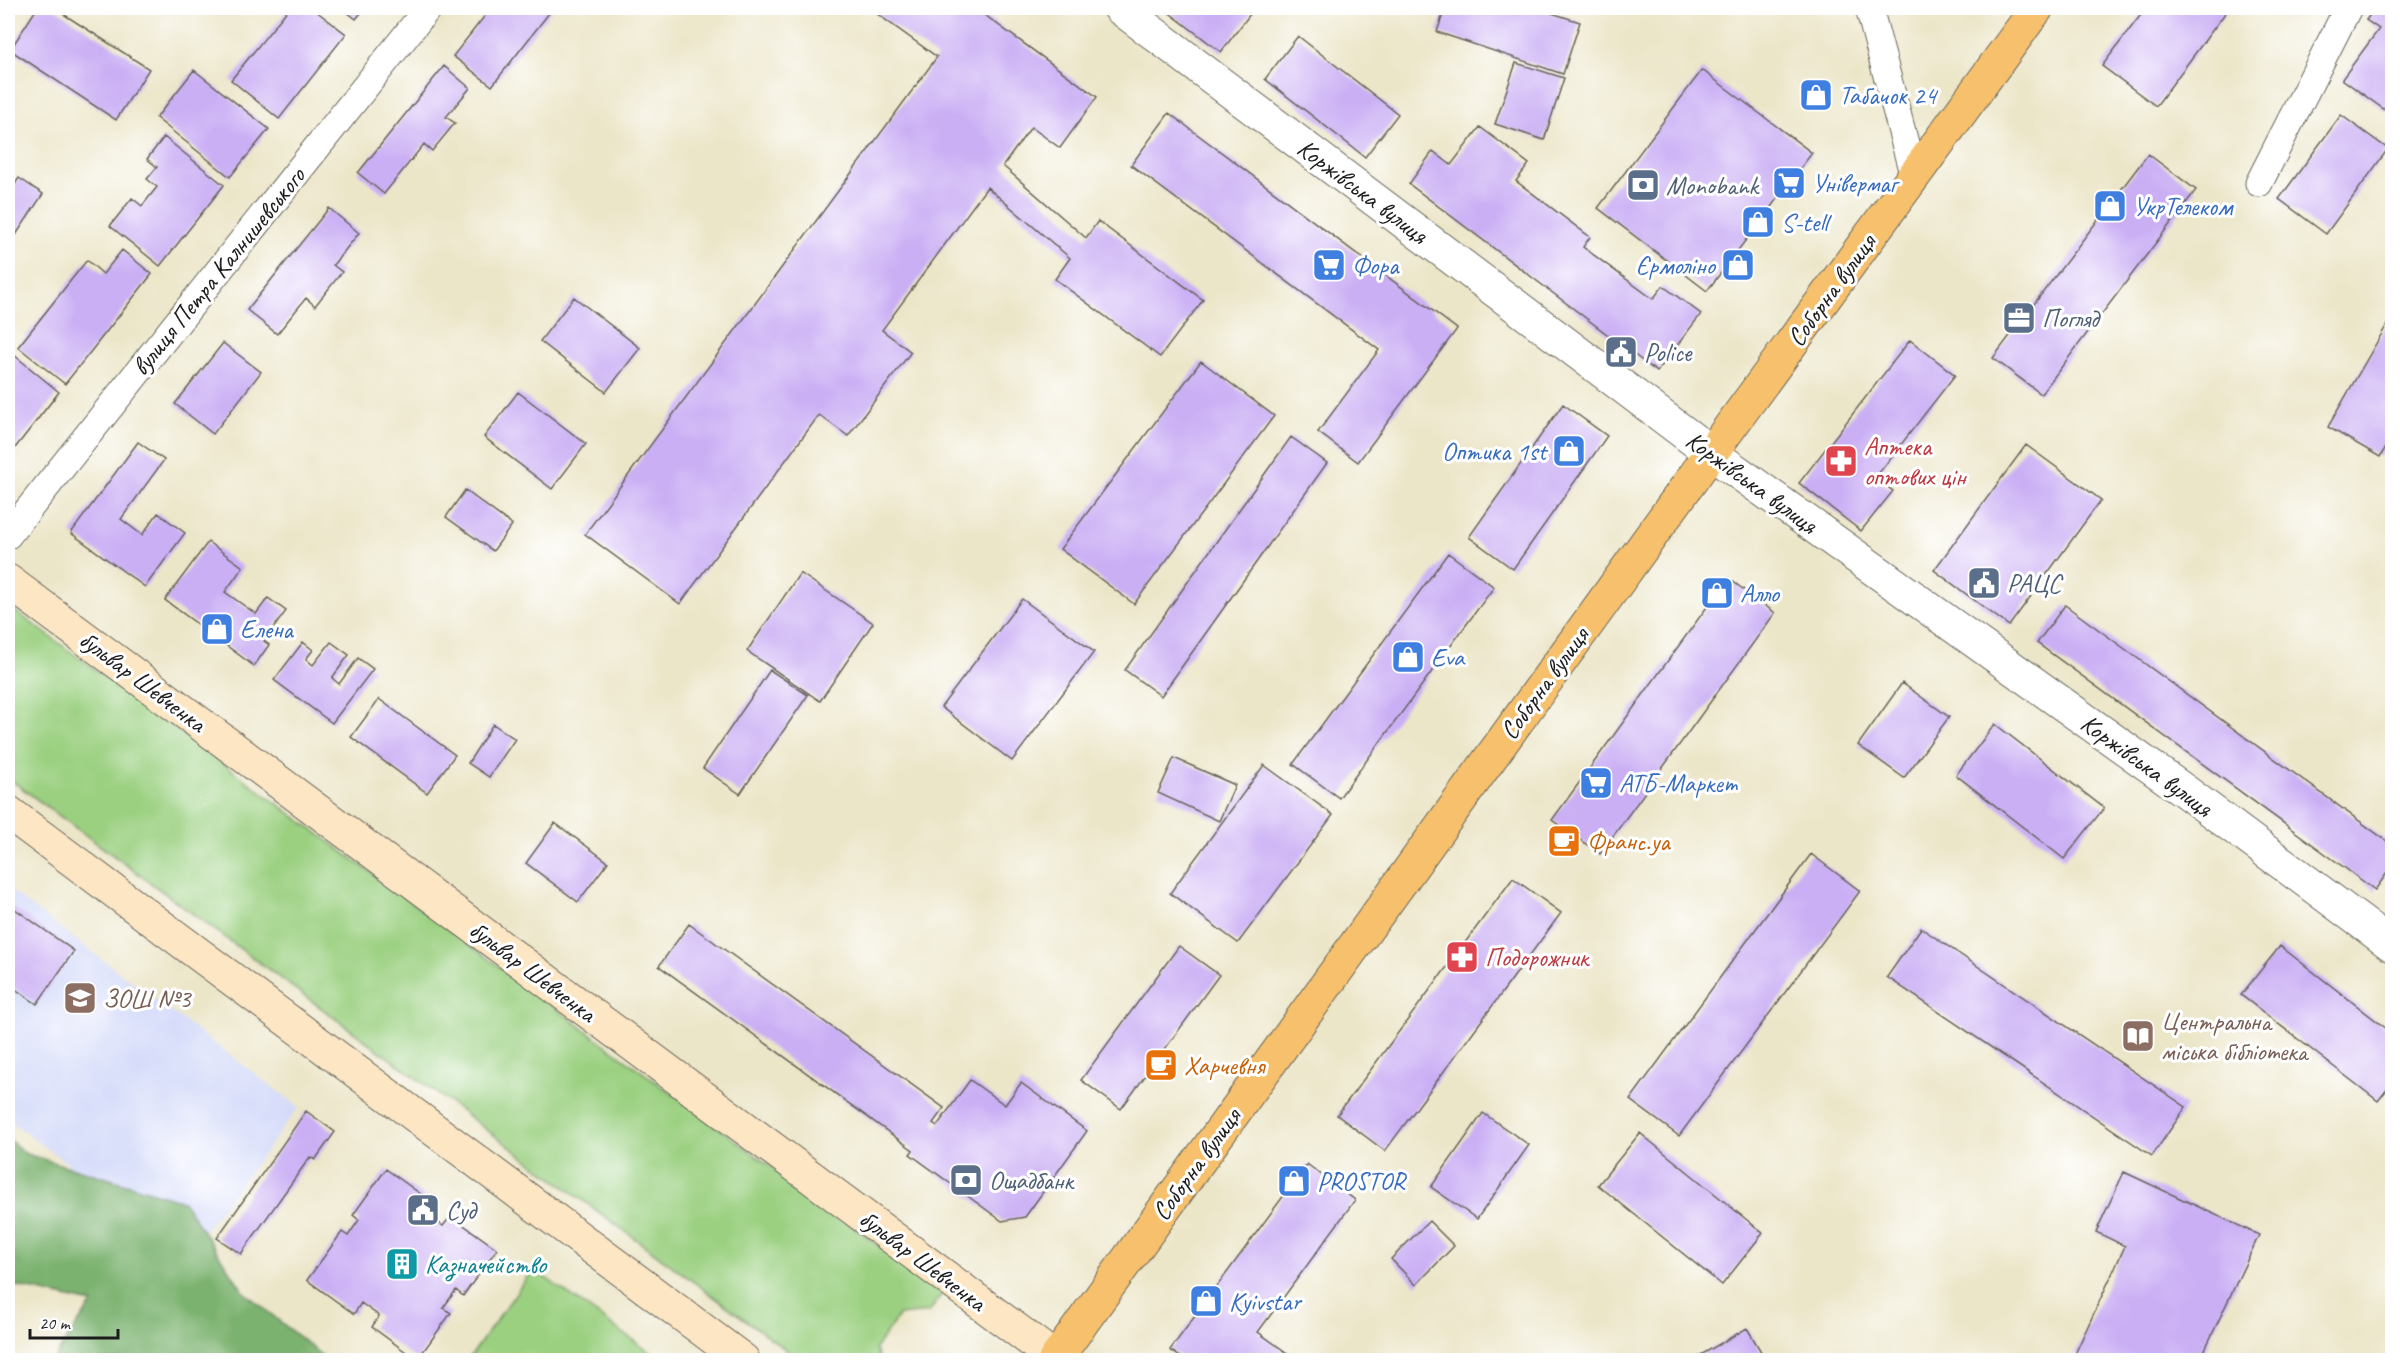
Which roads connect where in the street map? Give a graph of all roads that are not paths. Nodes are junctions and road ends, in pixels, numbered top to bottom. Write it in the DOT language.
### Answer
graph roads {
  1 [pos="428,8"];
  2 [pos="1120,8"];
  3 [pos="1869,8"];
  4 [pos="2037,8"];
  5 [pos="2348,8"];
  6 [pos="1914,177"];
  7 [pos="2259,183"];
  8 [pos="1711,453"];
  9 [pos="8,535"];
  10 [pos="8,581"];
  11 [pos="8,812"];
  12 [pos="2392,945"];
  13 [pos="743,1360"];
  14 [pos="1056,1360"];
  1 -- 9 [label="street, вулиця Петра Калнишевського"];
  2 -- 8 [label="street, Коржівська вулиця"];
  3 -- 6 [label="street"];
  4 -- 6 [label="main road, Соборна вулиця"];
  5 -- 7 [label="street"];
  6 -- 8 [label="main road, Соборна вулиця"];
  8 -- 12 [label="street, Коржівська вулиця"];
  8 -- 14 [label="main road, Соборна вулиця"];
  10 -- 14 [label="main road, бульвар Шевченка"];
  11 -- 13 [label="main road"];
}
